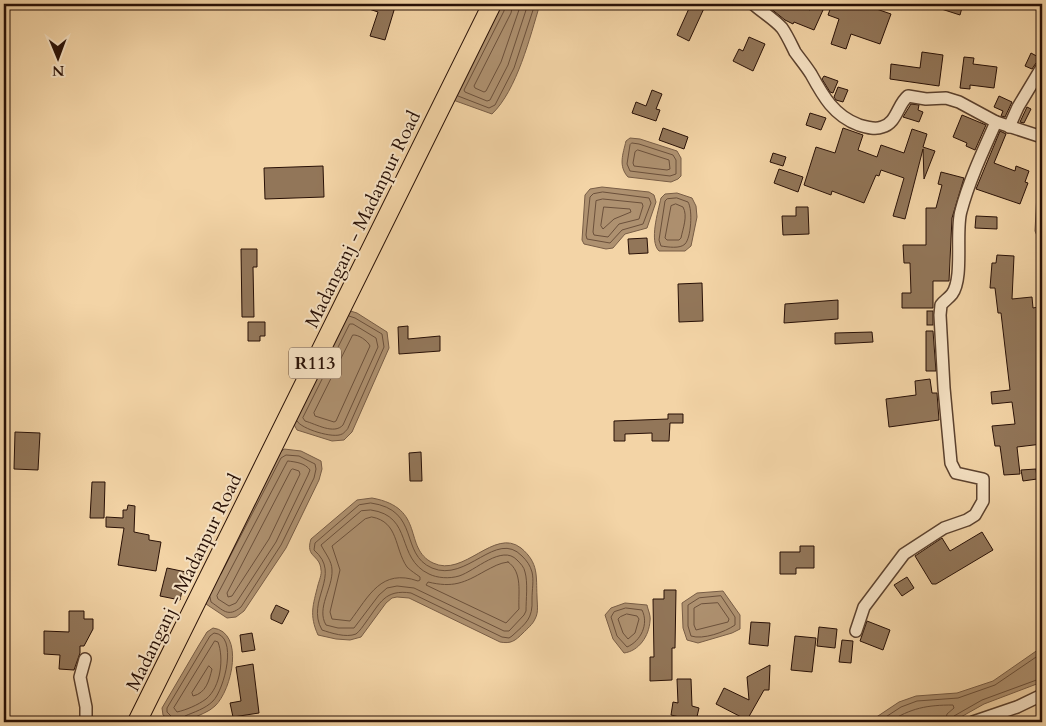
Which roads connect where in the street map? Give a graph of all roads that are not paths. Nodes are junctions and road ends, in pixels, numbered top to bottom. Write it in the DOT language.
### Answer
graph roads {
  1 [pos="492,4"];
  2 [pos="752,4"];
  3 [pos="1042,67"];
  4 [pos="996,122"];
  5 [pos="1009,127"];
  6 [pos="1040,136"];
  7 [pos="856,631"];
  8 [pos="85,658"];
  9 [pos="1042,695"];
  10 [pos="86,722"];
  11 [pos="137,722"];
  12 [pos="973,722"];
  1 -- 11 [label="main road, Madanganj - Madanpur Road / R113"];
  2 -- 4 [label="street"];
  3 -- 5 [label="street"];
  4 -- 5 [label="street"];
  4 -- 7 [label="street"];
  5 -- 6 [label="street"];
  8 -- 10 [label="street"];
  9 -- 12 [label="street"];
}
